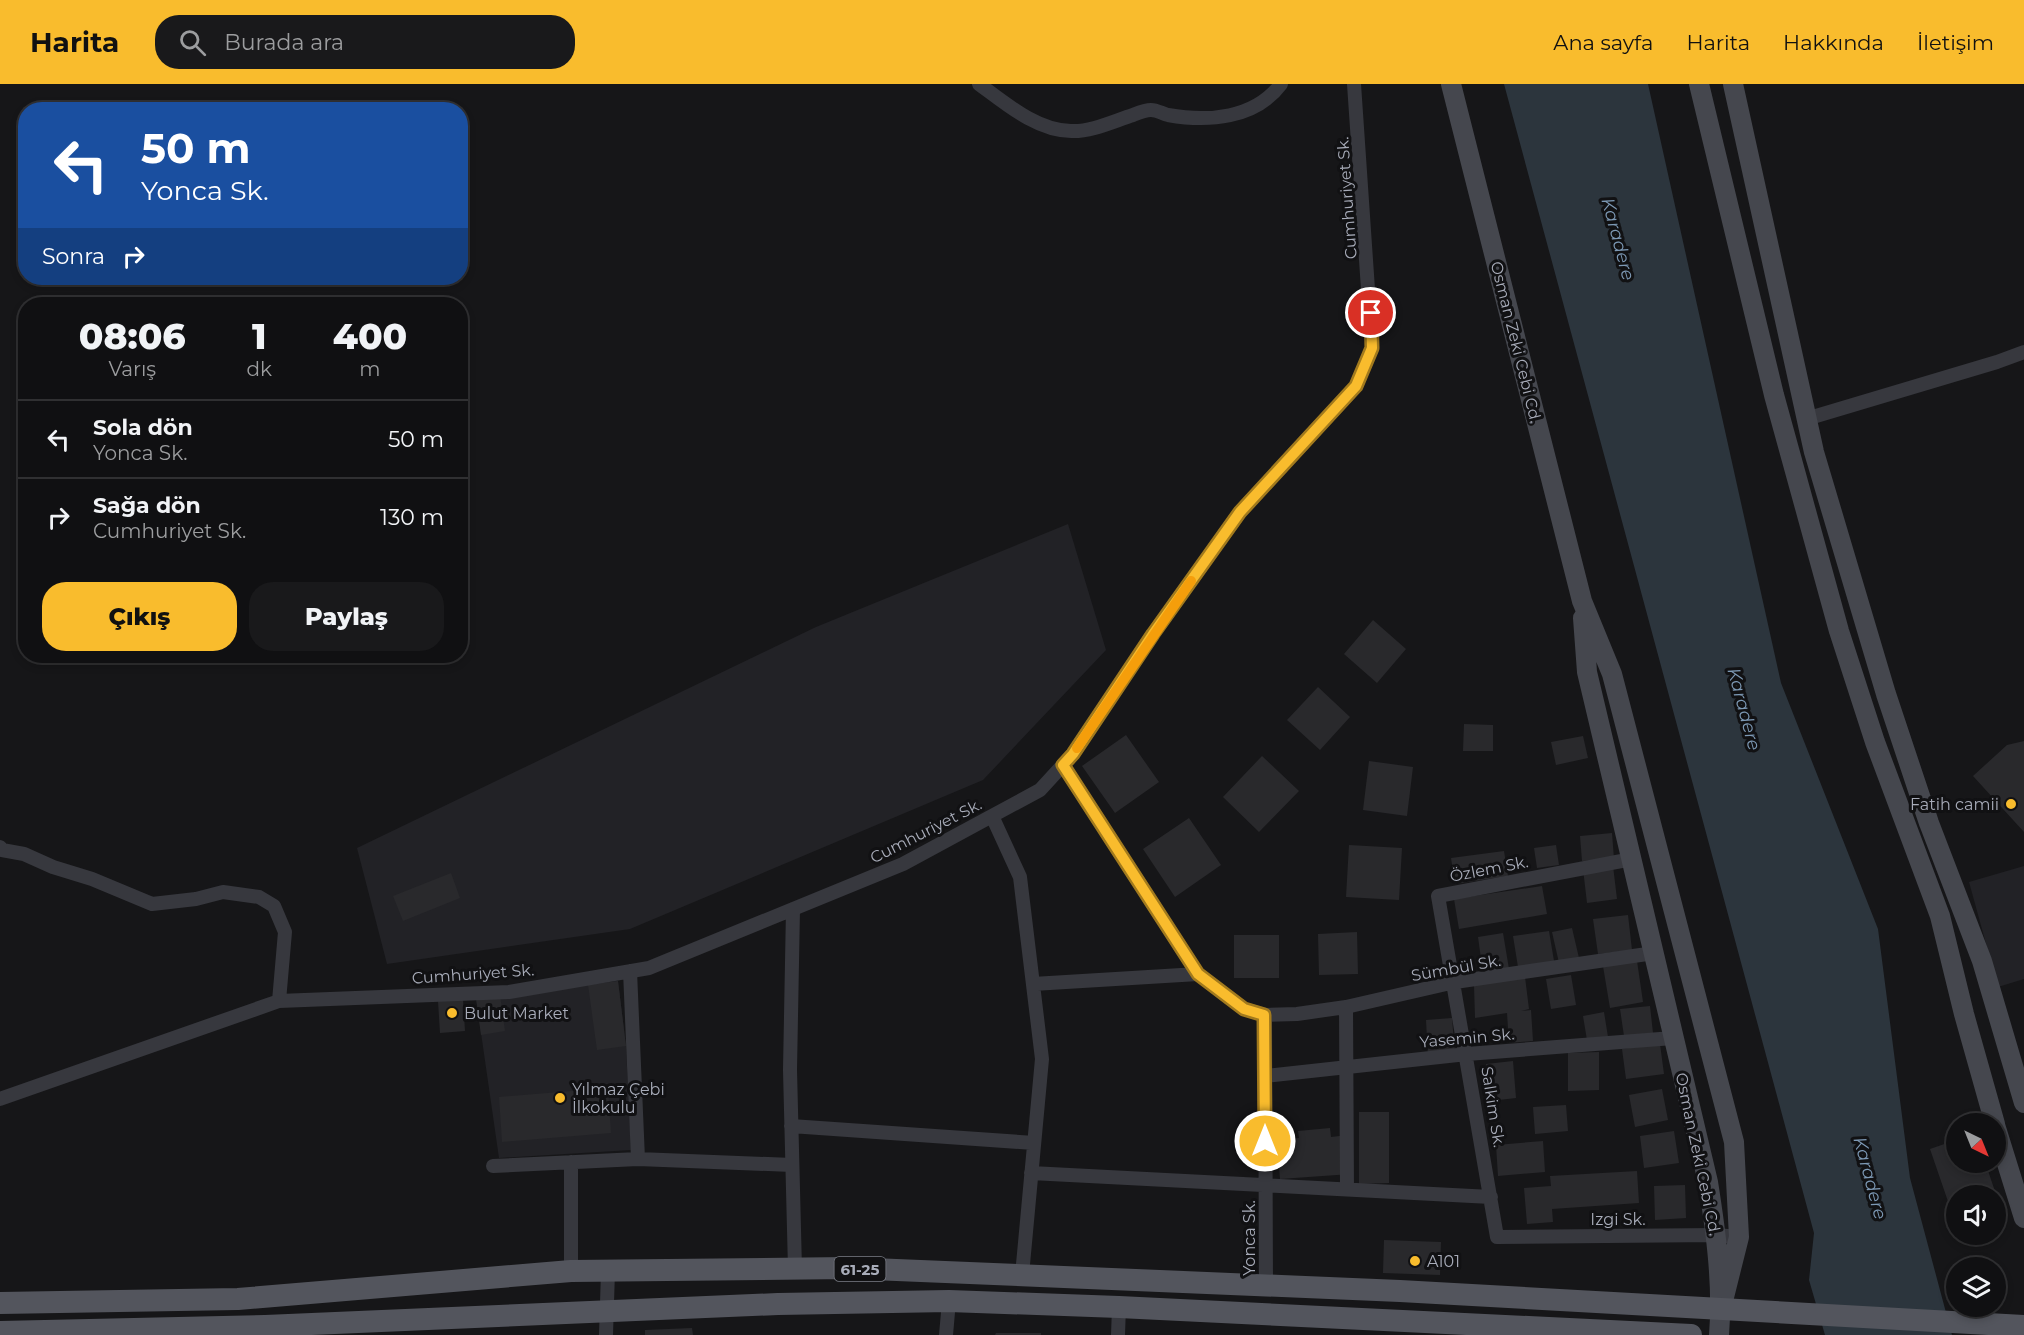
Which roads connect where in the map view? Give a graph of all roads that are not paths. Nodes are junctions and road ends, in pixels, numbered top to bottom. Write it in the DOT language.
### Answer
graph roads {
  1 [pos="979,84"];
  2 [pos="1281,84"];
  3 [pos="1354,84"];
  4 [pos="1451,84"];
  5 [pos="1699,84"];
  6 [pos="1733,84"];
  7 [pos="2024,352"];
  8 [pos="1806,419"];
  9 [pos="1582,601"];
  10 [pos="1063,765"];
  11 [pos="992,816"];
  12 [pos="0,847"];
  13 [pos="1632,859"];
  14 [pos="793,909"];
  15 [pos="1654,953"];
  16 [pos="630,971"];
  17 [pos="1198,974"];
  18 [pos="1455,982"];
  19 [pos="1032,984"];
  20 [pos="279,1001"];
  21 [pos="1346,1007"];
  22 [pos="1264,1015"];
  23 [pos="1673,1038"];
  24 [pos="1467,1054"];
  25 [pos="1346,1067"];
  26 [pos="1265,1076"];
  27 [pos="0,1099"];
  28 [pos="2024,1103"];
  29 [pos="1992,1113"];
  30 [pos="791,1126"];
  31 [pos="1034,1143"];
  32 [pos="638,1159"];
  33 [pos="2006,1160"];
  34 [pos="571,1162"];
  35 [pos="493,1166"];
  36 [pos="792,1166"];
  37 [pos="1031,1173"];
  38 [pos="1266,1185"];
  39 [pos="1347,1189"];
  40 [pos="1491,1197"];
  41 [pos="2024,1218"];
  42 [pos="1716,1235"];
  43 [pos="1497,1237"];
  44 [pos="1738,1237"];
  45 [pos="795,1269"];
  46 [pos="571,1271"];
  47 [pos="608,1271"];
  48 [pos="1022,1275"];
  49 [pos="1266,1286"];
  50 [pos="949,1301"];
  51 [pos="0,1303"];
  52 [pos="1119,1307"];
  53 [pos="1721,1309"];
  54 [pos="607,1310"];
  55 [pos="2024,1326"];
  56 [pos="390,1328"];
  57 [pos="265,1331"];
  58 [pos="0,1332"];
  59 [pos="606,1335"];
  60 [pos="946,1335"];
  61 [pos="1118,1335"];
  62 [pos="1691,1335"];
  63 [pos="1719,1335"];
  1 -- 2 [label="street"];
  3 -- 10 [label="street, Cumhuriyet Sk."];
  4 -- 9 [label="main road, Osman Zeki Cebi Cd."];
  5 -- 29 [label="main road"];
  6 -- 8 [label="main road"];
  7 -- 8 [label="street"];
  8 -- 28 [label="main road"];
  9 -- 13 [label="main road, Osman Zeki Cebi Cd."];
  9 -- 44 [label="main road, Osman Zeki Cebi Cd."];
  10 -- 11 [label="street, Cumhuriyet Sk."];
  10 -- 17 [label="street"];
  11 -- 14 [label="street, Cumhuriyet Sk."];
  11 -- 19 [label="street"];
  12 -- 20 [label="street"];
  13 -- 15 [label="main road, Osman Zeki Cebi Cd."];
  13 -- 18 [label="street, Özlem Sk."];
  14 -- 16 [label="street, Cumhuriyet Sk."];
  14 -- 30 [label="street"];
  15 -- 18 [label="street, Sümbül Sk."];
  15 -- 23 [label="main road, Osman Zeki Cebi Cd."];
  16 -- 20 [label="street, Cumhuriyet Sk."];
  16 -- 32 [label="street"];
  17 -- 19 [label="street"];
  17 -- 22 [label="street"];
  18 -- 21 [label="street, Sümbül Sk."];
  18 -- 24 [label="street, Salkim Sk."];
  19 -- 31 [label="street"];
  20 -- 27 [label="street, Cumhuriyet Sk."];
  21 -- 22 [label="street, Sümbül Sk."];
  21 -- 25 [label="street"];
  22 -- 26 [label="street, Yonca Sk."];
  23 -- 24 [label="street, Yasemin Sk."];
  23 -- 42 [label="main road, Osman Zeki Cebi Cd."];
  24 -- 25 [label="street, Yasemin Sk."];
  24 -- 40 [label="street, Salkim Sk."];
  25 -- 26 [label="street, Yasemin Sk."];
  25 -- 39 [label="street"];
  26 -- 38 [label="street, Yonca Sk."];
  30 -- 31 [label="street"];
  30 -- 36 [label="street"];
  31 -- 37 [label="street"];
  32 -- 34 [label="street"];
  32 -- 36 [label="street"];
  33 -- 41 [label="main road"];
  34 -- 35 [label="street"];
  34 -- 46 [label="street"];
  36 -- 45 [label="street"];
  37 -- 38 [label="street"];
  37 -- 48 [label="street"];
  38 -- 39 [label="street"];
  38 -- 49 [label="street, Yonca Sk."];
  39 -- 40 [label="street"];
  40 -- 43 [label="street, Salkim Sk."];
  42 -- 43 [label="street, Izgi Sk."];
  42 -- 44 [label="street, Izgi Sk."];
  42 -- 53 [label="main road, Osman Zeki Cebi Cd."];
  44 -- 53 [label="main road, Osman Zeki Cebi Cd."];
  45 -- 47 [label="main road, 61-25"];
  45 -- 48 [label="main road, 61-25"];
  46 -- 47 [label="main road, 61-25"];
  46 -- 51 [label="main road, 61-25"];
  47 -- 54 [label="street"];
  48 -- 49 [label="main road, 61-25"];
  49 -- 53 [label="main road, 61-25"];
  50 -- 52 [label="main road, 61-25"];
  50 -- 54 [label="main road, 61-25"];
  50 -- 60 [label="street"];
  52 -- 61 [label="street"];
  52 -- 62 [label="main road, 61-25"];
  53 -- 55 [label="main road, 61-25"];
  53 -- 63 [label="main road"];
  54 -- 56 [label="main road, 61-25"];
  54 -- 59 [label="street"];
  56 -- 57 [label="main road, 61-25"];
  57 -- 58 [label="main road, 61-25"];
}
